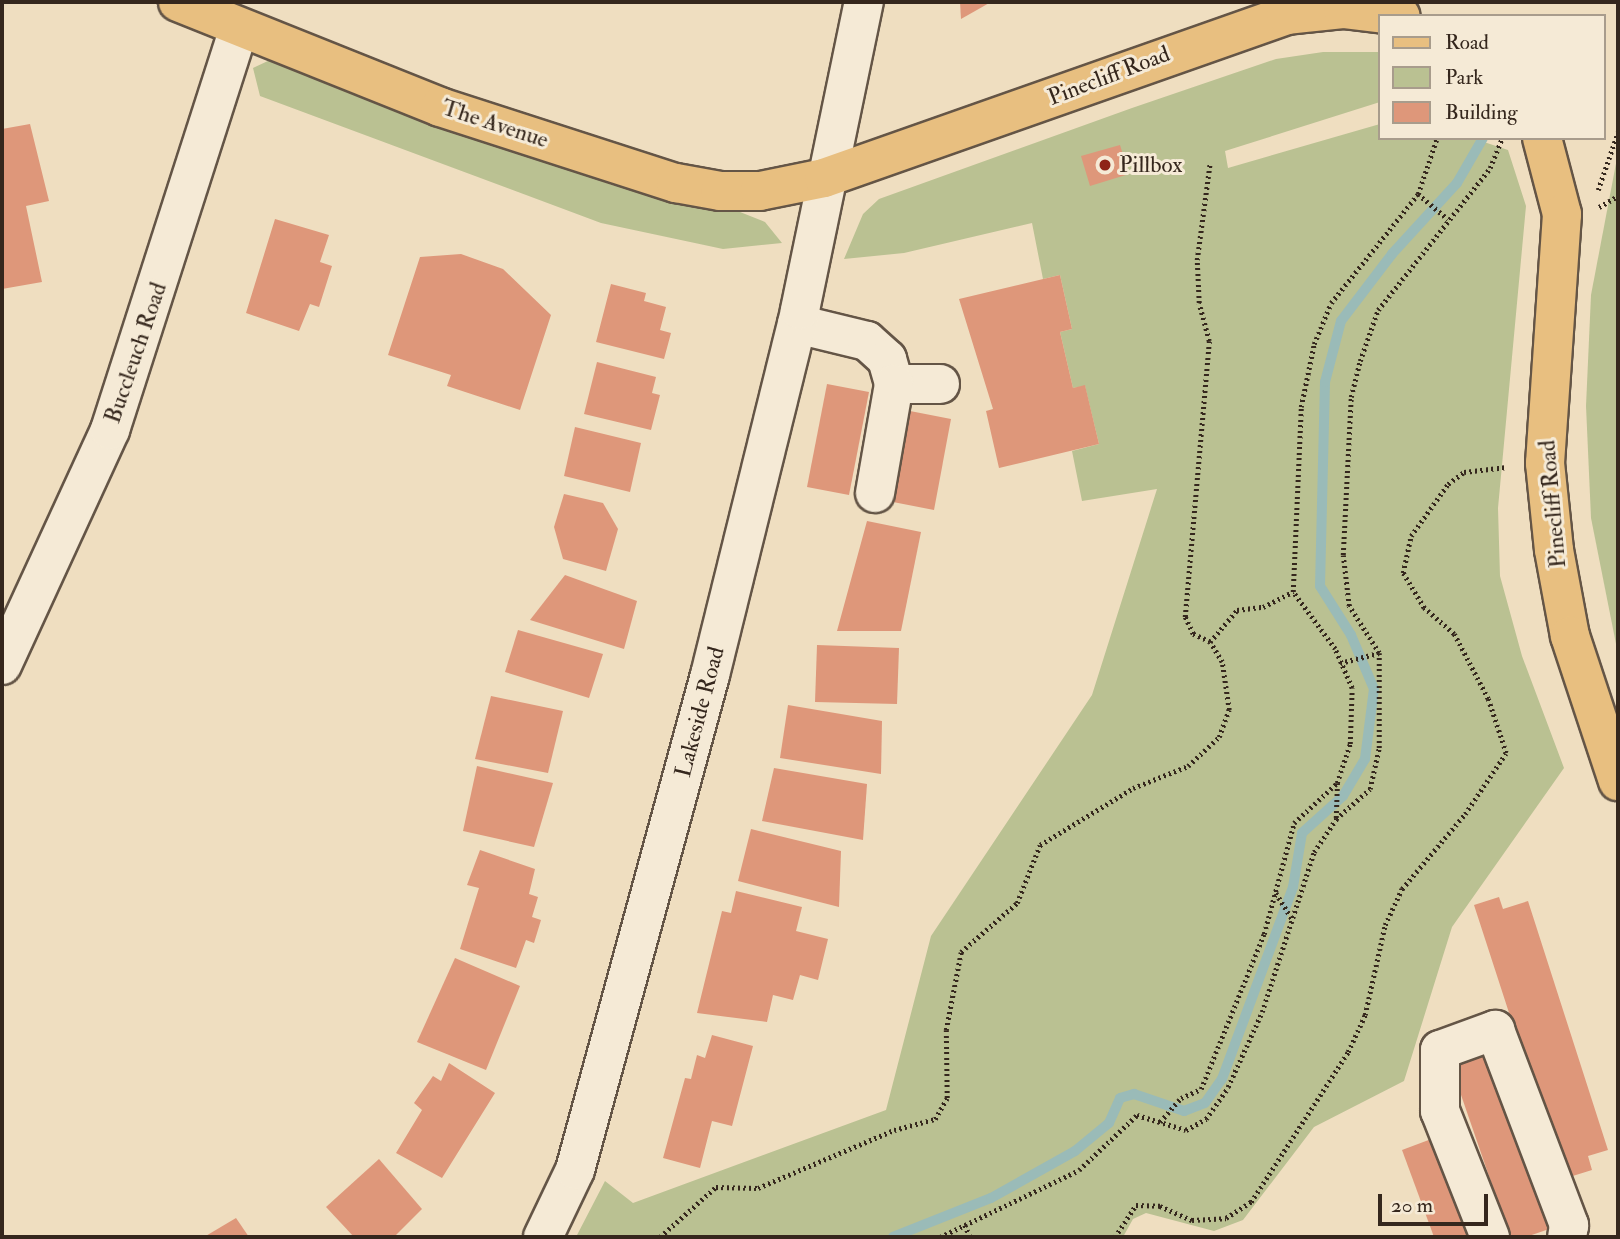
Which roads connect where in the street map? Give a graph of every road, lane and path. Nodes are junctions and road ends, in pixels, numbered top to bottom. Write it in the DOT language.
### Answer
graph roads {
  1 [pos="178,2"];
  2 [pos="864,2"];
  3 [pos="1384,14"];
  4 [pos="239,29"];
  5 [pos="1618,132"];
  6 [pos="1436,140"];
  7 [pos="1501,140"];
  8 [pos="1543,140"];
  9 [pos="1210,163"];
  10 [pos="824,178"];
  11 [pos="1418,194"];
  12 [pos="1618,196"];
  13 [pos="1448,219"];
  14 [pos="797,324"];
  15 [pos="894,384"];
  16 [pos="940,384"];
  17 [pos="1545,463"];
  18 [pos="875,493"];
  19 [pos="1293,592"];
  20 [pos="1210,642"];
  21 [pos="1379,653"];
  22 [pos="1340,663"];
  23 [pos="2,665"];
  24 [pos="1618,781"];
  25 [pos="1337,783"];
  26 [pos="1336,819"];
  27 [pos="1276,894"];
  28 [pos="1292,919"];
  29 [pos="1160,1122"];
  30 [pos="965,1225"];
  31 [pos="543,1237"];
  32 [pos="660,1237"];
  33 [pos="940,1237"];
  34 [pos="970,1237"];
  35 [pos="1115,1237"];
  36 [pos="1490,1237"];
  37 [pos="1567,1237"];
  1 -- 4 [label="main road, The Avenue"];
  2 -- 10 [label="street, Lakeside Road"];
  3 -- 10 [label="main road, Pinecliff Road"];
  4 -- 10 [label="main road, The Avenue"];
  4 -- 23 [label="street, Buccleuch Road"];
  5 -- 12 [label="path"];
  6 -- 11 [label="path"];
  7 -- 13 [label="path"];
  8 -- 17 [label="main road, Pinecliff Road"];
  9 -- 20 [label="path"];
  10 -- 14 [label="street, Lakeside Road"];
  11 -- 13 [label="path"];
  11 -- 19 [label="path"];
  13 -- 21 [label="path"];
  14 -- 15 [label="street"];
  14 -- 31 [label="street, Lakeside Road"];
  15 -- 16 [label="street"];
  15 -- 18 [label="street"];
  17 -- 24 [label="main road, Pinecliff Road"];
  17 -- 35 [label="path"];
  19 -- 20 [label="path"];
  19 -- 22 [label="path"];
  20 -- 32 [label="path"];
  21 -- 22 [label="path"];
  21 -- 26 [label="path"];
  22 -- 25 [label="path"];
  25 -- 26 [label="path"];
  25 -- 27 [label="path"];
  26 -- 28 [label="path"];
  27 -- 28 [label="path"];
  27 -- 29 [label="path"];
  28 -- 29 [label="path"];
  29 -- 30 [label="path"];
  30 -- 33 [label="path"];
  30 -- 34 [label="path"];
  36 -- 37 [label="street"];
}
